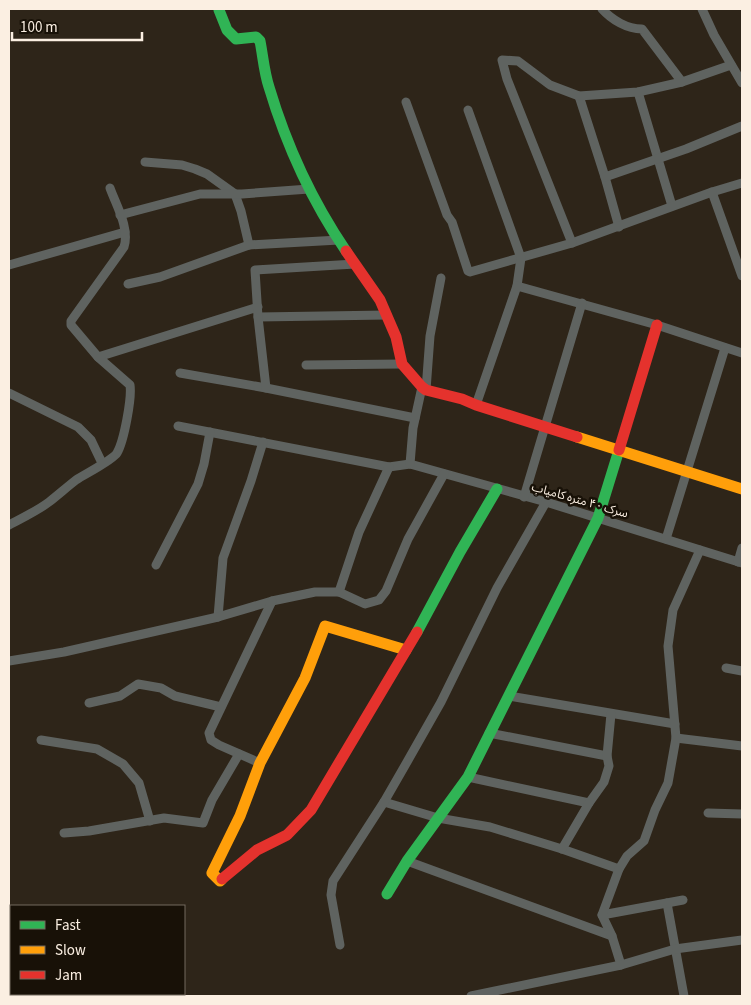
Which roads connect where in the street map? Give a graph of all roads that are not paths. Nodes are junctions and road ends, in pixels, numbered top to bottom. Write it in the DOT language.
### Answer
graph roads {
  1 [pos="602,9"];
  2 [pos="702,9"];
  3 [pos="219,10"];
  4 [pos="732,65"];
  5 [pos="682,82"];
  6 [pos="742,83"];
  7 [pos="638,92"];
  8 [pos="579,96"];
  9 [pos="406,102"];
  10 [pos="468,110"];
  11 [pos="742,126"];
  12 [pos="658,157"];
  13 [pos="145,162"];
  14 [pos="605,177"];
  15 [pos="742,183"];
  16 [pos="110,188"];
  17 [pos="309,189"];
  18 [pos="712,192"];
  19 [pos="235,194"];
  20 [pos="672,206"];
  21 [pos="120,214"];
  22 [pos="619,227"];
  23 [pos="125,232"];
  24 [pos="339,240"];
  25 [pos="572,243"];
  26 [pos="249,244"];
  27 [pos="521,258"];
  28 [pos="355,264"];
  29 [pos="9,265"];
  30 [pos="742,276"];
  31 [pos="441,278"];
  32 [pos="128,284"];
  33 [pos="517,286"];
  34 [pos="582,303"];
  35 [pos="258,307"];
  36 [pos="387,315"];
  37 [pos="258,317"];
  38 [pos="657,325"];
  39 [pos="726,348"];
  40 [pos="742,353"];
  41 [pos="98,357"];
  42 [pos="402,364"];
  43 [pos="306,365"];
  44 [pos="180,373"];
  45 [pos="266,388"];
  46 [pos="424,388"];
  47 [pos="9,393"];
  48 [pos="476,405"];
  49 [pos="415,418"];
  50 [pos="178,426"];
  51 [pos="546,426"];
  52 [pos="210,432"];
  53 [pos="263,442"];
  54 [pos="620,449"];
  55 [pos="102,463"];
  56 [pos="410,464"];
  57 [pos="389,466"];
  58 [pos="688,471"];
  59 [pos="444,474"];
  60 [pos="742,489"];
  61 [pos="497,490"];
  62 [pos="524,497"];
  63 [pos="546,502"];
  64 [pos="598,518"];
  65 [pos="9,525"];
  66 [pos="666,539"];
  67 [pos="742,548"];
  68 [pos="700,550"];
  69 [pos="740,563"];
  70 [pos="156,565"];
  71 [pos="339,592"];
  72 [pos="272,602"];
  73 [pos="218,617"];
  74 [pos="406,650"];
  75 [pos="9,661"];
  76 [pos="726,668"];
  77 [pos="742,671"];
  78 [pos="509,696"];
  79 [pos="89,703"];
  80 [pos="221,707"];
  81 [pos="611,714"];
  82 [pos="675,724"];
  83 [pos="489,733"];
  84 [pos="676,738"];
  85 [pos="41,740"];
  86 [pos="742,746"];
  87 [pos="240,754"];
  88 [pos="607,756"];
  89 [pos="260,763"];
  90 [pos="468,777"];
  91 [pos="384,802"];
  92 [pos="589,803"];
  93 [pos="708,814"];
  94 [pos="742,817"];
  95 [pos="438,818"];
  96 [pos="150,820"];
  97 [pos="64,833"];
  98 [pos="562,849"];
  99 [pos="407,861"];
  100 [pos="619,870"];
  101 [pos="387,894"];
  102 [pos="683,900"];
  103 [pos="667,903"];
  104 [pos="602,915"];
  105 [pos="612,936"];
  106 [pos="742,940"];
  107 [pos="340,945"];
  108 [pos="675,949"];
  109 [pos="620,964"];
  110 [pos="471,996"];
  111 [pos="684,996"];
  1 -- 5 [label="street"];
  2 -- 4 [label="street"];
  3 -- 17 [label="street"];
  4 -- 5 [label="street"];
  4 -- 6 [label="street"];
  5 -- 7 [label="street"];
  7 -- 8 [label="street"];
  7 -- 12 [label="street"];
  8 -- 14 [label="street"];
  8 -- 25 [label="street"];
  9 -- 27 [label="street"];
  10 -- 27 [label="street"];
  11 -- 12 [label="street"];
  12 -- 14 [label="street"];
  12 -- 20 [label="street"];
  13 -- 19 [label="street"];
  14 -- 22 [label="street"];
  15 -- 18 [label="street"];
  16 -- 21 [label="street"];
  17 -- 19 [label="street"];
  17 -- 24 [label="street"];
  18 -- 20 [label="street"];
  18 -- 30 [label="street"];
  19 -- 21 [label="street"];
  19 -- 26 [label="street"];
  20 -- 22 [label="street"];
  21 -- 23 [label="street"];
  22 -- 25 [label="street"];
  23 -- 29 [label="street"];
  23 -- 41 [label="street"];
  24 -- 26 [label="street"];
  24 -- 28 [label="street"];
  25 -- 27 [label="street"];
  26 -- 32 [label="street"];
  27 -- 33 [label="street"];
  28 -- 35 [label="street"];
  28 -- 36 [label="street"];
  31 -- 46 [label="street"];
  33 -- 34 [label="street"];
  33 -- 48 [label="street"];
  34 -- 38 [label="street"];
  34 -- 51 [label="street"];
  35 -- 37 [label="street"];
  35 -- 41 [label="street"];
  36 -- 37 [label="street"];
  36 -- 42 [label="street"];
  37 -- 45 [label="street"];
  38 -- 39 [label="street"];
  38 -- 54 [label="street"];
  39 -- 40 [label="street"];
  39 -- 58 [label="street"];
  41 -- 55 [label="street"];
  42 -- 43 [label="street"];
  42 -- 46 [label="street"];
  44 -- 45 [label="street"];
  45 -- 49 [label="street"];
  46 -- 48 [label="street"];
  46 -- 49 [label="street"];
  47 -- 55 [label="street"];
  48 -- 51 [label="street"];
  49 -- 56 [label="street"];
  50 -- 52 [label="street"];
  51 -- 54 [label="street"];
  51 -- 62 [label="street"];
  52 -- 53 [label="street"];
  52 -- 70 [label="street"];
  53 -- 57 [label="street"];
  53 -- 73 [label="street"];
  54 -- 58 [label="street"];
  54 -- 64 [label="street"];
  55 -- 65 [label="street"];
  56 -- 57 [label="street"];
  56 -- 59 [label="street, سرک ۴۰ متره کامیاب"];
  57 -- 71 [label="street"];
  58 -- 60 [label="street"];
  58 -- 66 [label="street"];
  59 -- 61 [label="street, سرک ۴۰ متره کامیاب"];
  59 -- 71 [label="street"];
  61 -- 62 [label="street, سرک ۴۰ متره کامیاب"];
  61 -- 74 [label="street"];
  62 -- 63 [label="street, سرک ۴۰ متره کامیاب"];
  63 -- 64 [label="street, سرک ۴۰ متره کامیاب"];
  63 -- 91 [label="street"];
  64 -- 66 [label="street, سرک ۴۰ متره کامیاب"];
  64 -- 78 [label="street"];
  66 -- 68 [label="street, سرک ۴۰ متره کامیاب"];
  67 -- 69 [label="street"];
  68 -- 69 [label="street, سرک ۴۰ متره کامیاب"];
  68 -- 82 [label="street"];
  71 -- 72 [label="street"];
  72 -- 73 [label="street"];
  72 -- 80 [label="street"];
  73 -- 75 [label="street"];
  74 -- 89 [label="street"];
  74 -- 89 [label="street"];
  76 -- 77 [label="street"];
  78 -- 81 [label="street"];
  78 -- 83 [label="street"];
  79 -- 80 [label="street"];
  80 -- 87 [label="street"];
  81 -- 82 [label="street"];
  81 -- 88 [label="street"];
  82 -- 84 [label="street"];
  83 -- 88 [label="street"];
  83 -- 90 [label="street"];
  84 -- 86 [label="street"];
  84 -- 100 [label="street"];
  85 -- 96 [label="street"];
  87 -- 89 [label="street"];
  87 -- 96 [label="street"];
  88 -- 92 [label="street"];
  90 -- 92 [label="street"];
  90 -- 95 [label="street"];
  91 -- 95 [label="street"];
  91 -- 107 [label="street"];
  92 -- 98 [label="street"];
  93 -- 94 [label="street"];
  95 -- 98 [label="street"];
  95 -- 99 [label="street"];
  96 -- 97 [label="street"];
  98 -- 100 [label="street"];
  99 -- 101 [label="street"];
  99 -- 105 [label="street"];
  100 -- 104 [label="street"];
  102 -- 103 [label="street"];
  103 -- 104 [label="street"];
  103 -- 108 [label="street"];
  104 -- 105 [label="street"];
  105 -- 109 [label="street"];
  106 -- 108 [label="street"];
  108 -- 109 [label="street"];
  108 -- 111 [label="street"];
  109 -- 110 [label="street"];
}
